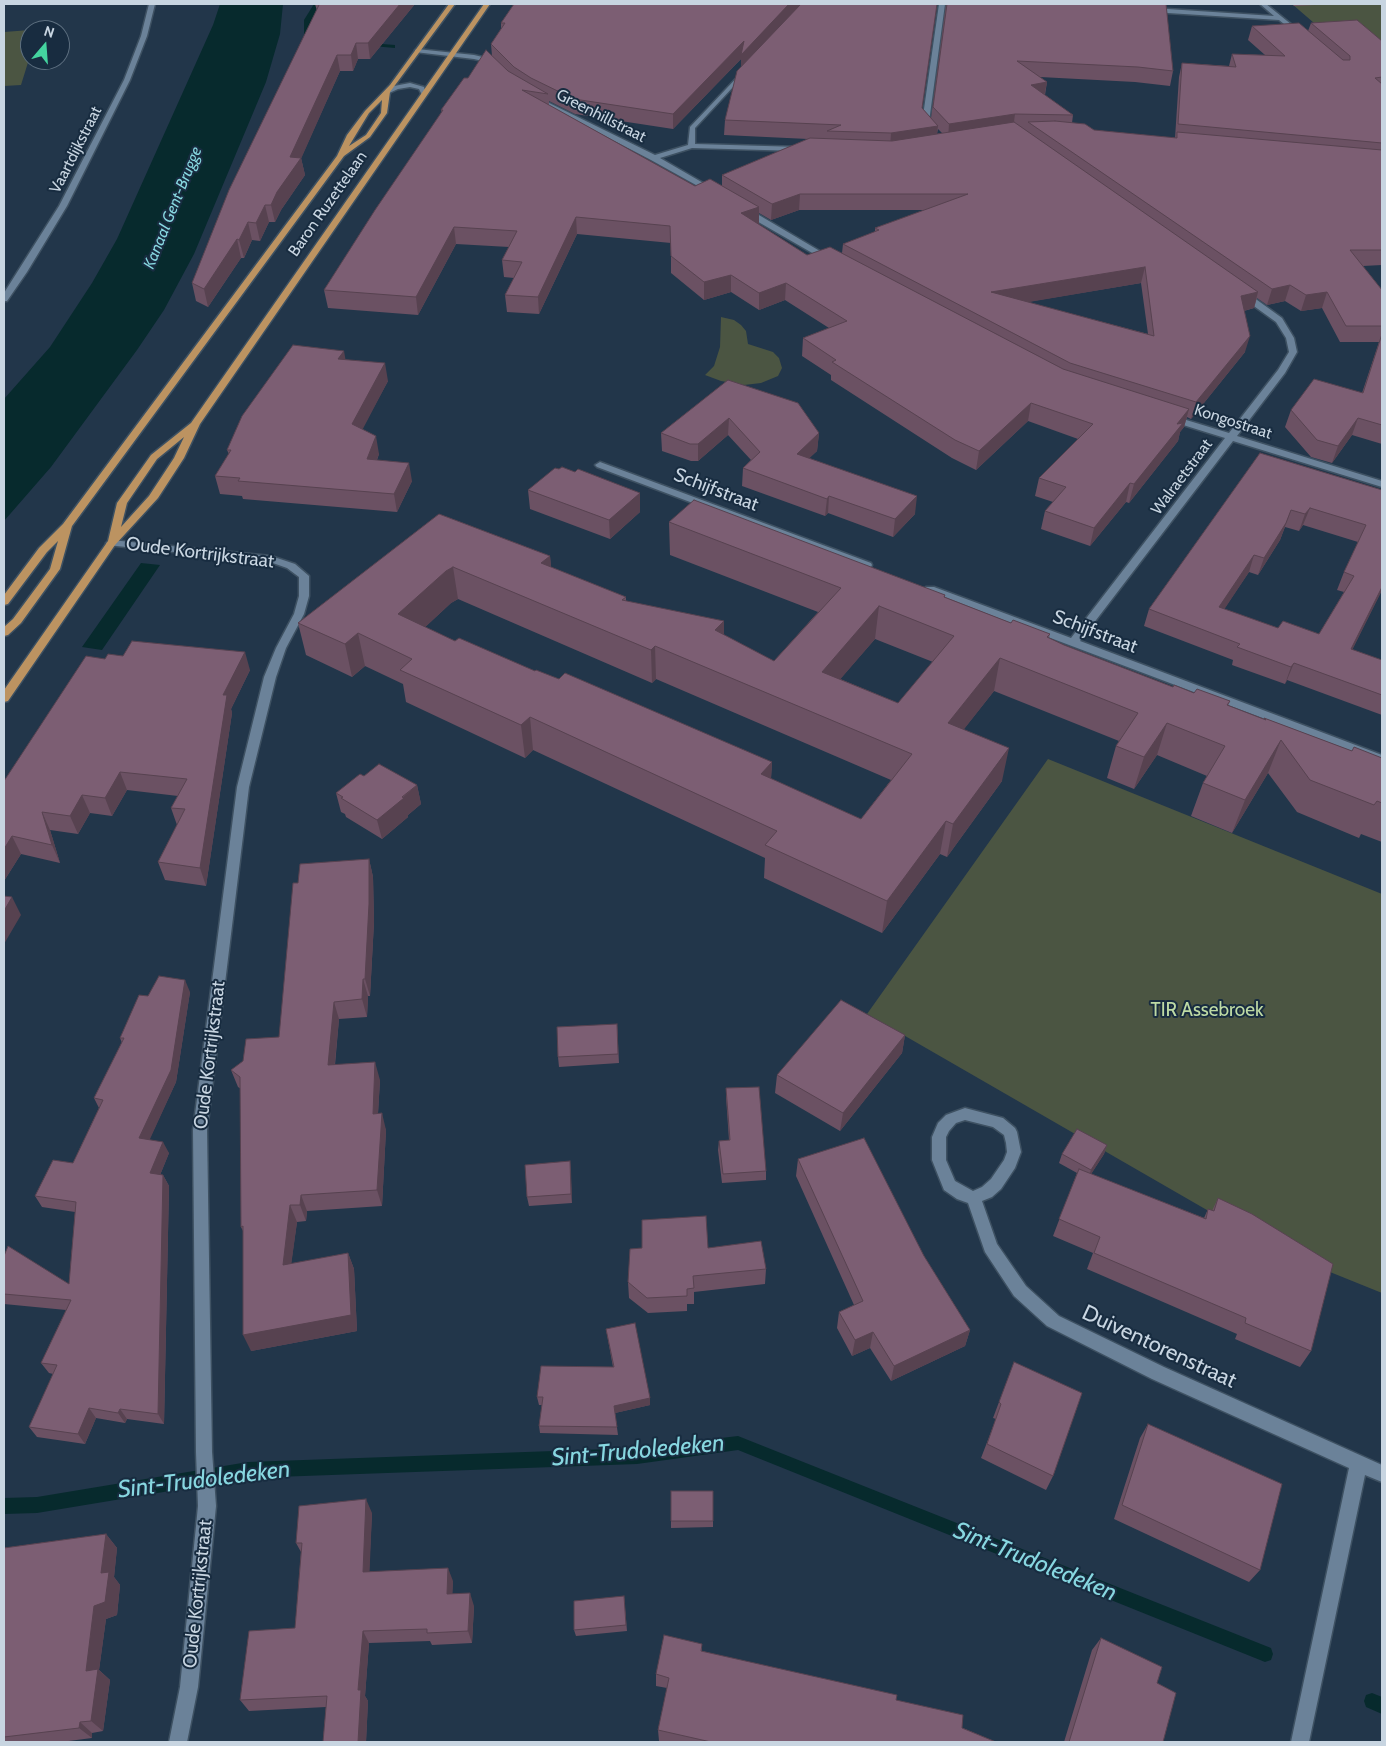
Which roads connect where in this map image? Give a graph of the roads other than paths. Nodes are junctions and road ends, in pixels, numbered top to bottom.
1 (152, 4) edge
2 (452, 4) edge
3 (487, 4) edge
4 (942, 4) edge
5 (1263, 4) edge
6 (1141, 10) edge
7 (1279, 18) junction
8 (1309, 43) edge
9 (417, 51) junction
10 (452, 54) junction
11 (746, 70) edge
12 (502, 73) edge
13 (387, 92) junction
14 (424, 94) junction
15 (529, 95) edge
16 (939, 136) edge
17 (691, 146) junction
18 (805, 150) edge
19 (340, 156) junction
20 (654, 158) junction
21 (723, 198) edge
22 (740, 207) edge
23 (839, 264) edge
24 (1239, 291) edge
25 (4, 299) edge
26 (1165, 416) edge
27 (195, 424) junction
28 (1231, 437) junction
29 (600, 464) dead end
30 (1382, 484) edge
31 (67, 526) junction
32 (111, 543) junction
33 (878, 569) edge
34 (916, 583) edge
35 (4, 602) edge
36 (4, 632) edge
37 (1073, 643) junction
38 (4, 698) edge
39 (1382, 758) edge
40 (974, 1198) junction
41 (1359, 1463) junction
42 (1382, 1474) edge
43 (178, 1742) edge
44 (1300, 1742) edge

1 - 25 street, Vaartdijkstraat
2 - 9 main road, Baron Ruzettelaan
3 - 10 main road, Baron Ruzettelaan
4 - 16 street
5 - 7 street
6 - 7 street
7 - 8 street
9 - 10 street
9 - 13 main road, Baron Ruzettelaan
10 - 12 street
10 - 14 main road, Baron Ruzettelaan
11 - 17 street
13 - 14 street
13 - 19 main road, Baron Ruzettelaan
13 - 19 main road, Baron Ruzettelaan
14 - 27 main road, Baron Ruzettelaan
15 - 20 street, Greenhillstraat
17 - 18 street, Greenhillstraat
17 - 20 street, Greenhillstraat
19 - 31 main road, Baron Ruzettelaan
20 - 21 street
22 - 23 street
24 - 28 street, Walraetstraat
26 - 28 street, Kongostraat
27 - 32 main road, Baron Ruzettelaan
27 - 32 main road, Baron Ruzettelaan
28 - 30 street, Kongostraat
28 - 37 street, Walraetstraat
29 - 33 street, Schijfstraat
31 - 35 main road, Baron Ruzettelaan
31 - 36 main road, Baron Ruzettelaan
32 - 38 main road, Baron Ruzettelaan
32 - 43 street, Oude Kortrijkstraat
34 - 37 street, Schijfstraat
37 - 39 street, Schijfstraat
40 - 40 street
40 - 41 street, Duiventorenstraat
41 - 42 street, Duiventorenstraat
41 - 44 street

